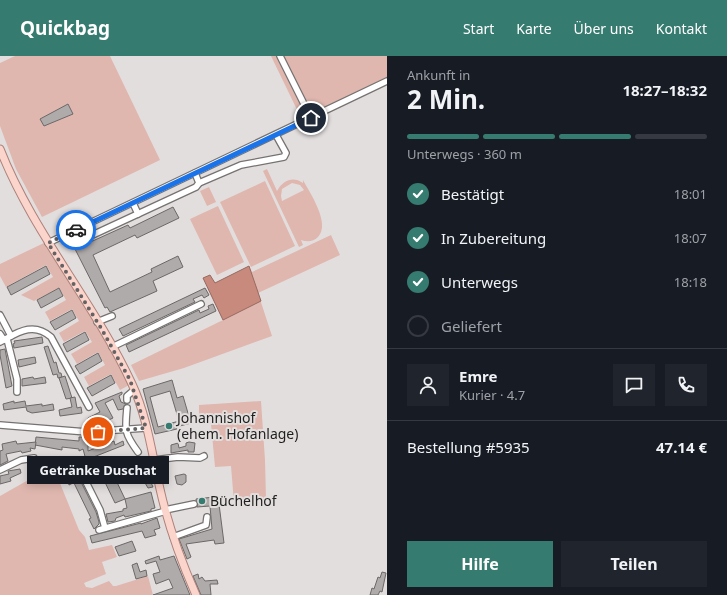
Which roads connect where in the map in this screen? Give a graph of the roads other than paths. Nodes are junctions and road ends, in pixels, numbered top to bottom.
1 (280, 56) edge
2 (387, 81) edge
3 (311, 118) junction
4 (276, 135) junction
5 (0, 149) edge
6 (195, 173) junction
7 (199, 184) junction
8 (133, 203) junction
9 (138, 214) junction
10 (79, 229) junction
11 (48, 243) junction
12 (201, 304) dead end
13 (0, 315) edge
14 (112, 316) dead end
15 (97, 322) junction
16 (0, 334) edge
17 (5, 339) edge
18 (112, 347) junction
19 (134, 390) junction
20 (17, 392) dead end
21 (127, 400) dead end
22 (89, 407) dead end
23 (127, 408) dead end
24 (0, 425) edge
25 (146, 428) junction
26 (125, 430) junction
27 (138, 452) dead end
28 (204, 456) dead end
29 (34, 458) dead end
30 (154, 460) junction
31 (0, 470) edge
32 (83, 476) dead end
33 (194, 504) dead end
34 (165, 511) junction
35 (207, 517) dead end
36 (174, 537) junction
37 (196, 595) edge

1 - 3 street
2 - 3 street
3 - 4 street
4 - 6 street
4 - 7 street
5 - 11 main road
6 - 7 street
6 - 8 street
7 - 9 street
8 - 9 street
8 - 10 street
9 - 10 street
10 - 11 street
11 - 15 main road
12 - 18 street
13 - 17 street
14 - 15 street
15 - 18 main road
16 - 17 street
17 - 20 street
17 - 22 street
18 - 19 main road
19 - 21 street
19 - 25 main road
23 - 26 street
24 - 26 street
25 - 26 street
25 - 30 main road
26 - 27 street
28 - 30 street
29 - 31 street
30 - 34 main road
32 - 34 street
33 - 34 street
34 - 36 main road
35 - 36 street
36 - 37 main road

